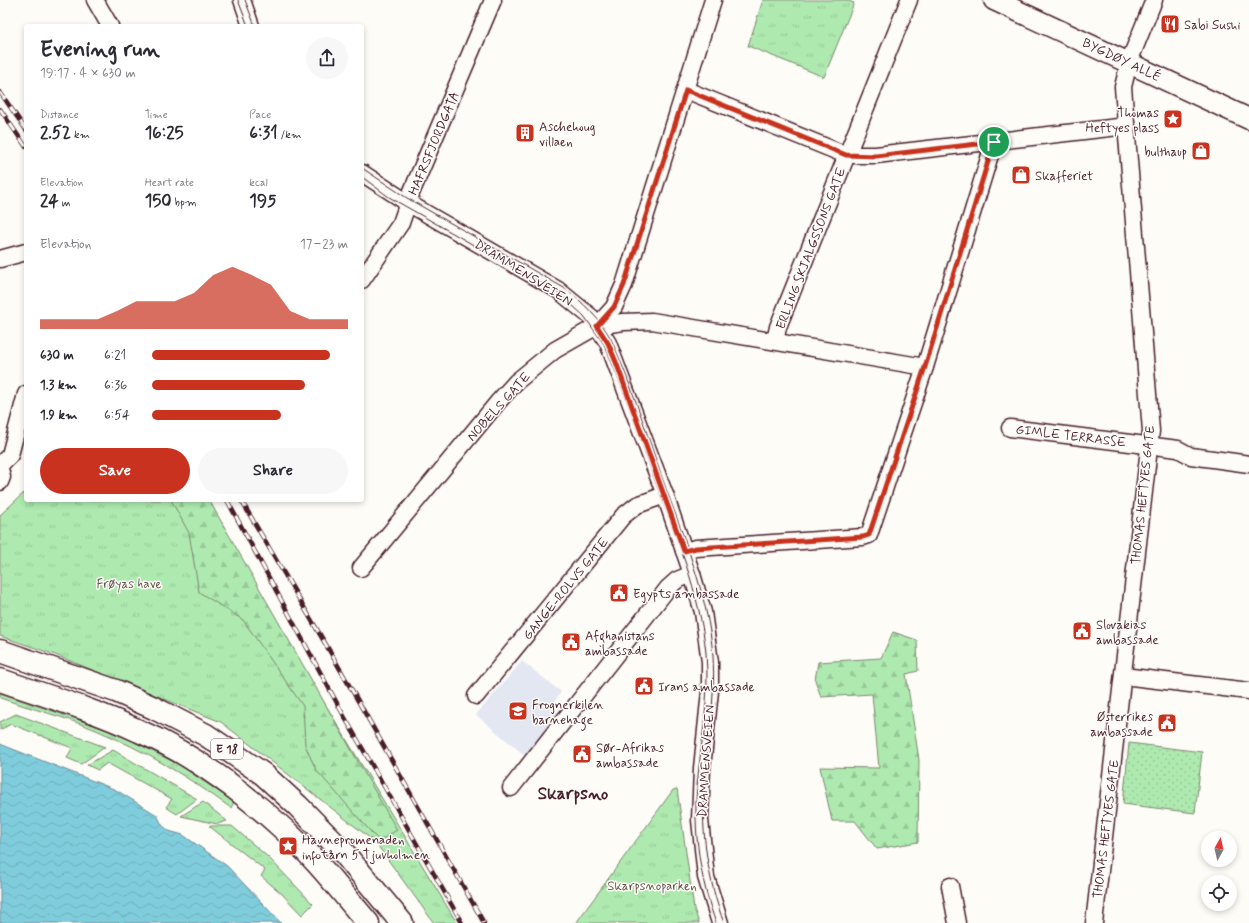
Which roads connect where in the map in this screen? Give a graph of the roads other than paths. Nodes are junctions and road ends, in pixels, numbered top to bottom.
1 (95, 0) edge
2 (242, 0) edge
3 (493, 0) edge
4 (713, 0) edge
5 (909, 0) edge
6 (994, 0) edge
7 (1154, 0) edge
8 (109, 24) edge
9 (250, 24) edge
10 (1129, 62) junction
11 (686, 90) junction
12 (1249, 119) edge
13 (1127, 126) junction
14 (994, 142) junction
15 (846, 155) junction
16 (364, 175) edge
17 (408, 203) junction
18 (24, 253) edge
19 (0, 259) edge
20 (364, 277) edge
21 (597, 326) junction
22 (775, 341) junction
23 (925, 367) junction
24 (24, 402) edge
25 (1010, 428) dead end
26 (1150, 445) junction
27 (1249, 464) edge
28 (0, 465) edge
29 (0, 468) edge
30 (0, 482) edge
31 (665, 495) junction
32 (684, 551) junction
33 (360, 568) dead end
34 (692, 574) junction
35 (0, 651) edge
36 (1123, 676) junction
37 (0, 680) edge
38 (1249, 691) edge
39 (476, 696) dead end
40 (511, 788) dead end
41 (950, 886) dead end
42 (368, 923) edge
43 (402, 923) edge
44 (720, 923) edge
45 (957, 923) edge
46 (1094, 923) edge

1 - 8 street
2 - 9 street
3 - 17 street, HAFRSFJORDGATA
4 - 11 street, NOBELS GATE
5 - 15 street, ERLING SKJALGSSONS GATE
6 - 10 main road, BYGDØY ALLÉ
7 - 10 street, THOMAS HEFTYES GATE
10 - 12 main road, BYGDØY ALLÉ
10 - 13 street, THOMAS HEFTYES GATE
11 - 15 street
11 - 21 street, NOBELS GATE
13 - 14 street
13 - 26 street, THOMAS HEFTYES GATE
14 - 15 street
14 - 23 street
15 - 22 street, ERLING SKJALGSSONS GATE
16 - 17 street, DRAMMENSVEIEN
17 - 20 street, HAFRSFJORDGATA
17 - 21 street, DRAMMENSVEIEN
18 - 19 street
21 - 22 street
21 - 31 street, DRAMMENSVEIEN
21 - 33 street, NOBELS GATE
22 - 23 street
23 - 32 street
24 - 28 street
25 - 26 street, GIMLE TERRASSE
26 - 27 street, GIMLE TERRASSE
26 - 36 street, THOMAS HEFTYES GATE
29 - 30 street
31 - 32 street, DRAMMENSVEIEN
31 - 39 street, GANGE-ROLVS GATE
32 - 34 street, DRAMMENSVEIEN
34 - 40 street
34 - 44 street, DRAMMENSVEIEN
35 - 43 highway, E 18
36 - 38 street
36 - 46 street, THOMAS HEFTYES GATE
37 - 42 highway, E 18
41 - 45 street

